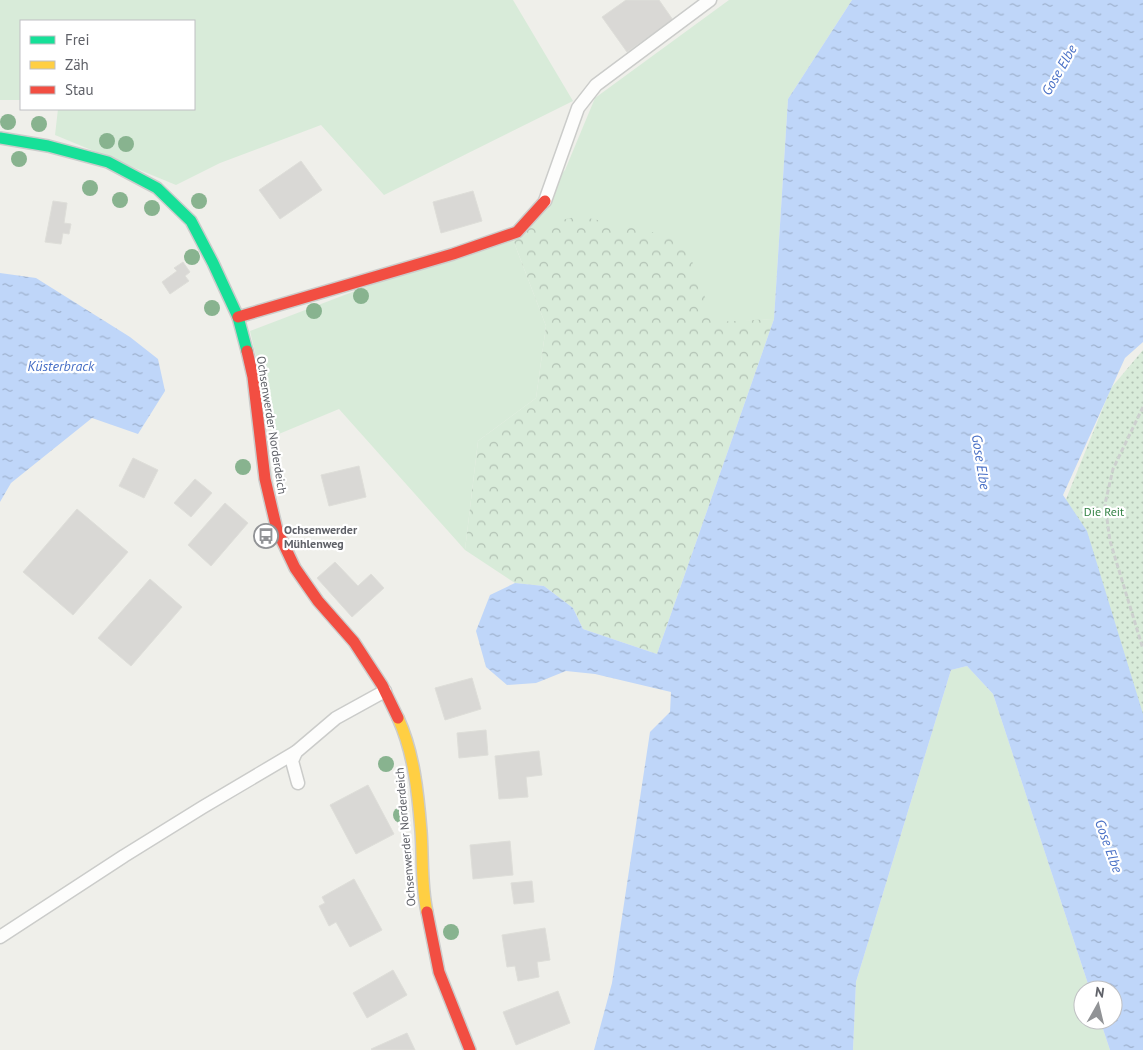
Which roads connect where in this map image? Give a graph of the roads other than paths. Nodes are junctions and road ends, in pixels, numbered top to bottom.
1 (710, 0) edge
2 (0, 138) edge
3 (545, 201) joint
4 (238, 317) junction
5 (385, 691) junction
6 (296, 752) junction
7 (298, 783) dead end
8 (0, 937) edge
9 (470, 1050) edge

1 - 3 lane
2 - 4 street, Ochsenwerder Norderdeich
3 - 4 street
4 - 5 street, Ochsenwerder Norderdeich
5 - 6 lane
5 - 9 street, Ochsenwerder Norderdeich
6 - 7 lane
6 - 8 lane

